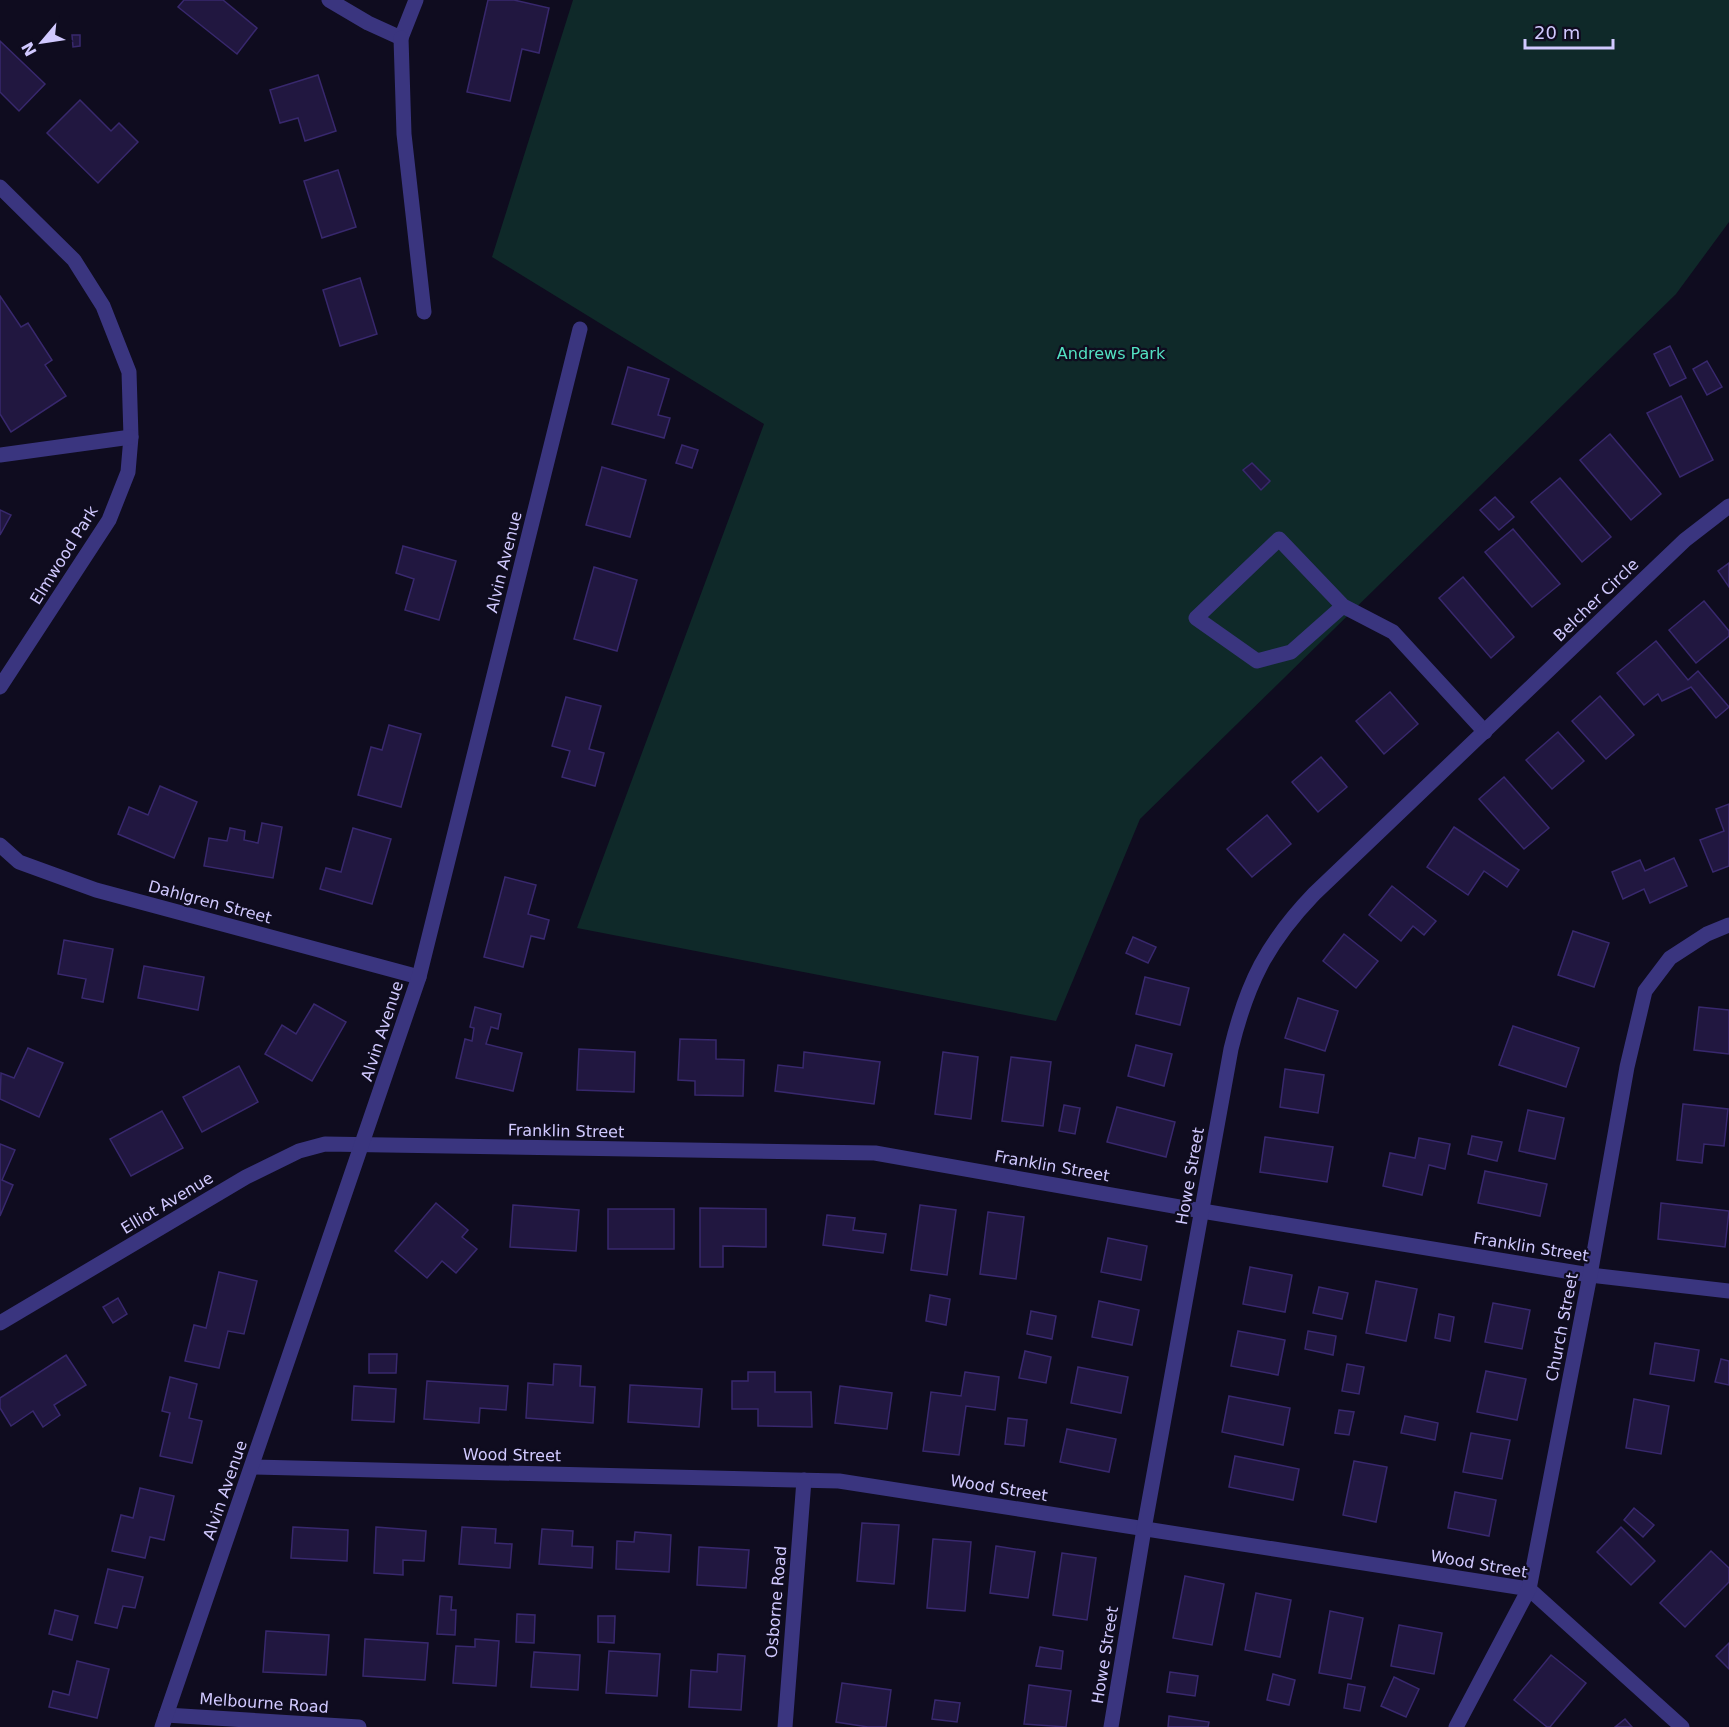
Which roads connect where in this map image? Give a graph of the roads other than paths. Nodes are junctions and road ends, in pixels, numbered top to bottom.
1 (329, 0) edge
2 (416, 0) edge
3 (401, 38) junction
4 (0, 187) edge
5 (424, 312) dead end
6 (580, 329) dead end
7 (131, 437) junction
8 (0, 455) edge
9 (1729, 506) edge
10 (1343, 606) junction
11 (0, 687) edge
12 (1489, 728) junction
13 (0, 844) edge
14 (1729, 925) edge
15 (419, 977) junction
16 (363, 1144) junction
17 (1202, 1211) junction
18 (1590, 1275) junction
19 (1729, 1291) edge
20 (0, 1323) edge
21 (252, 1467) junction
22 (804, 1480) junction
23 (1144, 1529) junction
24 (1529, 1589) junction
25 (164, 1721) edge
26 (359, 1727) edge
27 (785, 1727) edge
28 (1111, 1727) edge
29 (1456, 1727) edge
30 (1682, 1727) edge

1 - 3 street
2 - 3 street
3 - 5 street
4 - 7 street, Elmwood Park
6 - 15 street, Alvin Avenue
7 - 8 street
7 - 11 street, Elmwood Park
9 - 12 street, Belcher Circle
10 - 10 street
10 - 12 street
12 - 17 street, Howe Street
13 - 15 street, Dahlgren Street
14 - 18 street, Church Street
15 - 16 street, Alvin Avenue
16 - 17 street, Franklin Street
16 - 20 street, Elliot Avenue
16 - 21 street, Alvin Avenue
17 - 18 street, Franklin Street
17 - 23 street, Howe Street
18 - 19 street, Franklin Street
18 - 24 street, Church Street
21 - 22 street, Wood Street
21 - 25 street, Alvin Avenue
22 - 23 street, Wood Street
22 - 27 street, Osborne Road
23 - 24 street, Wood Street
23 - 28 street, Howe Street
24 - 29 street, Church Street
24 - 30 street, Wood Street
25 - 26 street, Melbourne Road

